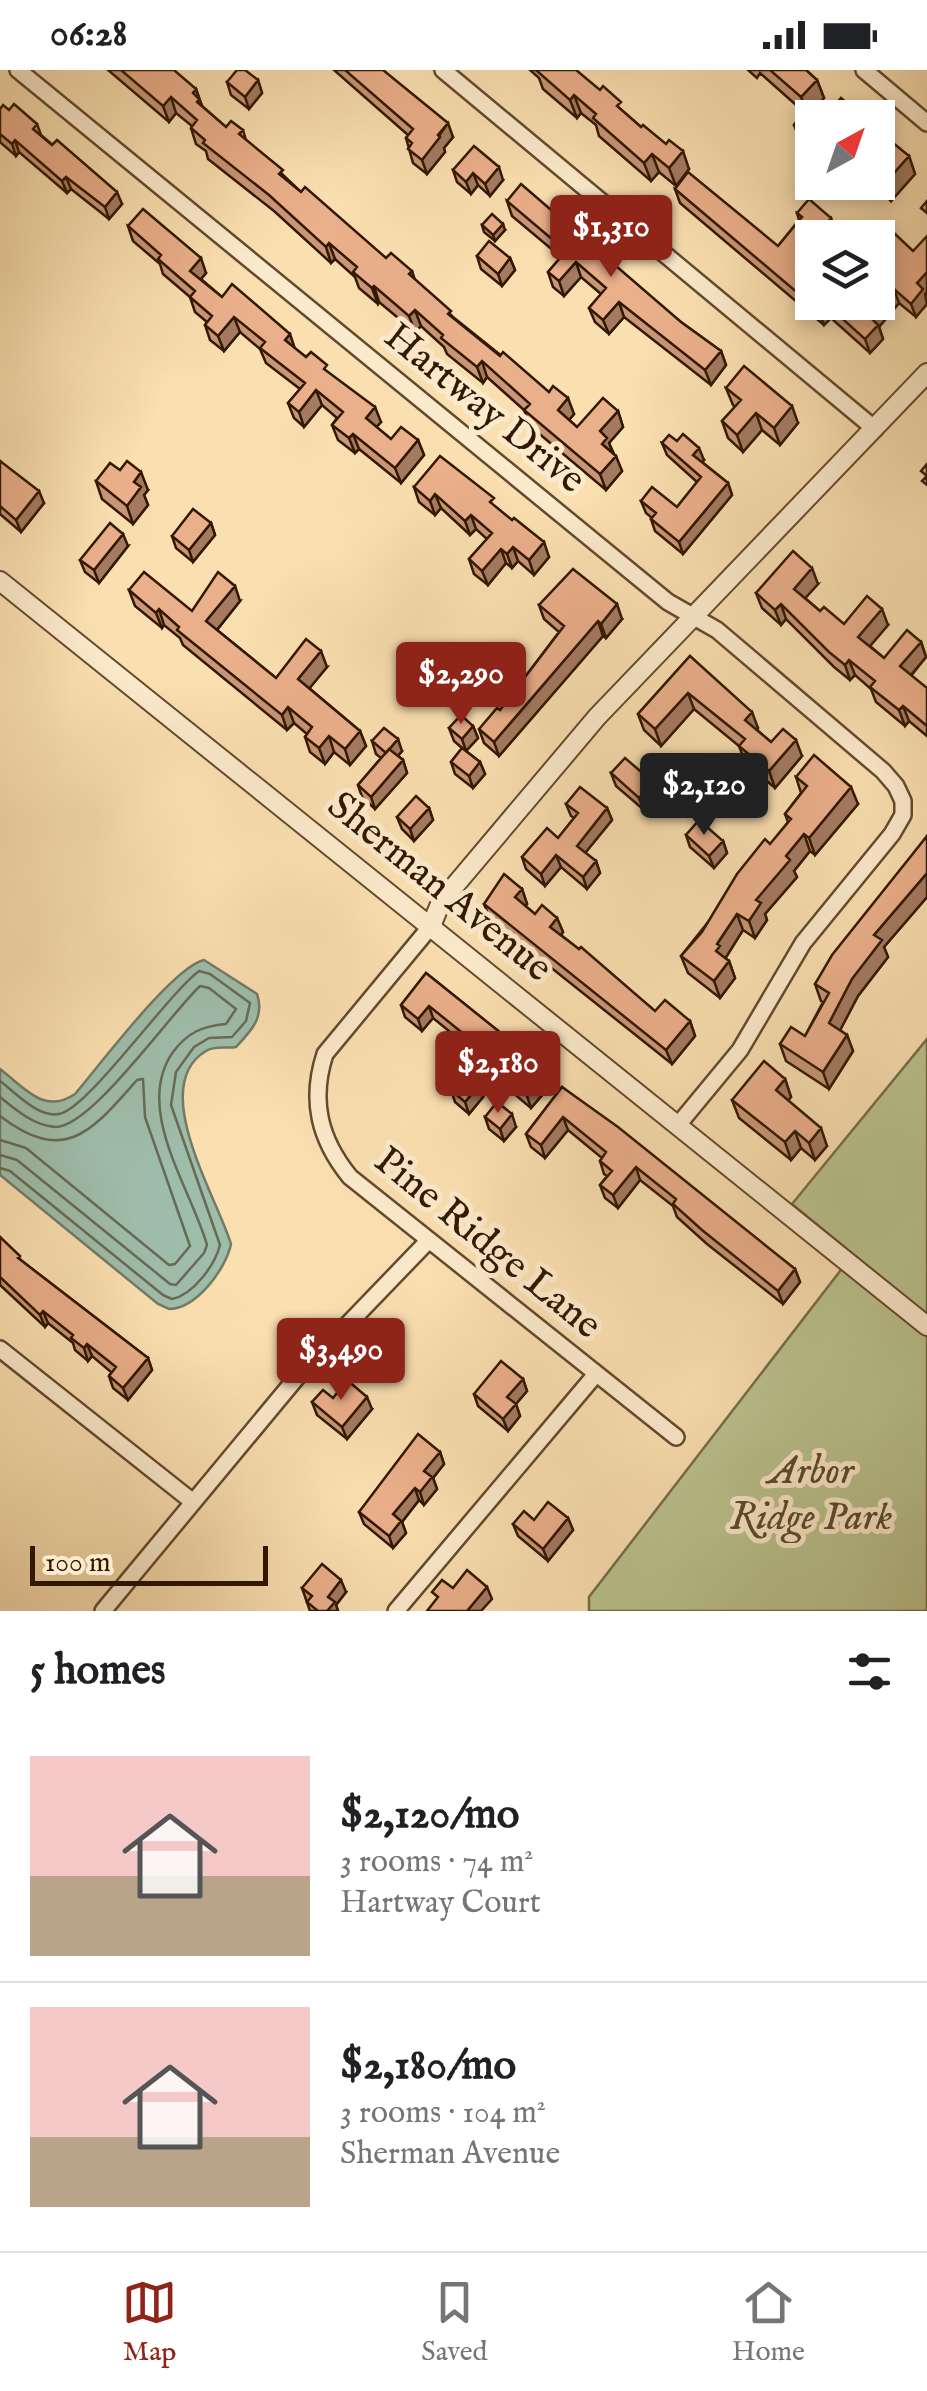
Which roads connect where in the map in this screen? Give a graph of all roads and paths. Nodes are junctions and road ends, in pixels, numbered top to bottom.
1 (18, 70) edge
2 (443, 70) edge
3 (864, 70) edge
4 (927, 123) edge
5 (927, 373) edge
6 (875, 429) junction
7 (0, 582) edge
8 (693, 616) junction
9 (430, 926) junction
10 (678, 1125) junction
11 (429, 1240) junction
12 (927, 1326) edge
13 (0, 1349) edge
14 (596, 1374) junction
15 (676, 1437) dead end
16 (193, 1502) junction
17 (103, 1611) edge
18 (396, 1611) edge

1 - 8 street, Hartway Drive
2 - 6 street
3 - 4 street
5 - 6 street
6 - 8 street
7 - 9 street, Sherman Avenue
8 - 9 street
8 - 10 street, Hartway Drive
9 - 10 street, Sherman Avenue
9 - 11 street, Pine Ridge Lane
10 - 12 street, Sherman Avenue
11 - 14 street, Pine Ridge Lane
11 - 16 street
13 - 16 street
14 - 15 street, Pine Ridge Lane
14 - 18 street
16 - 17 street

